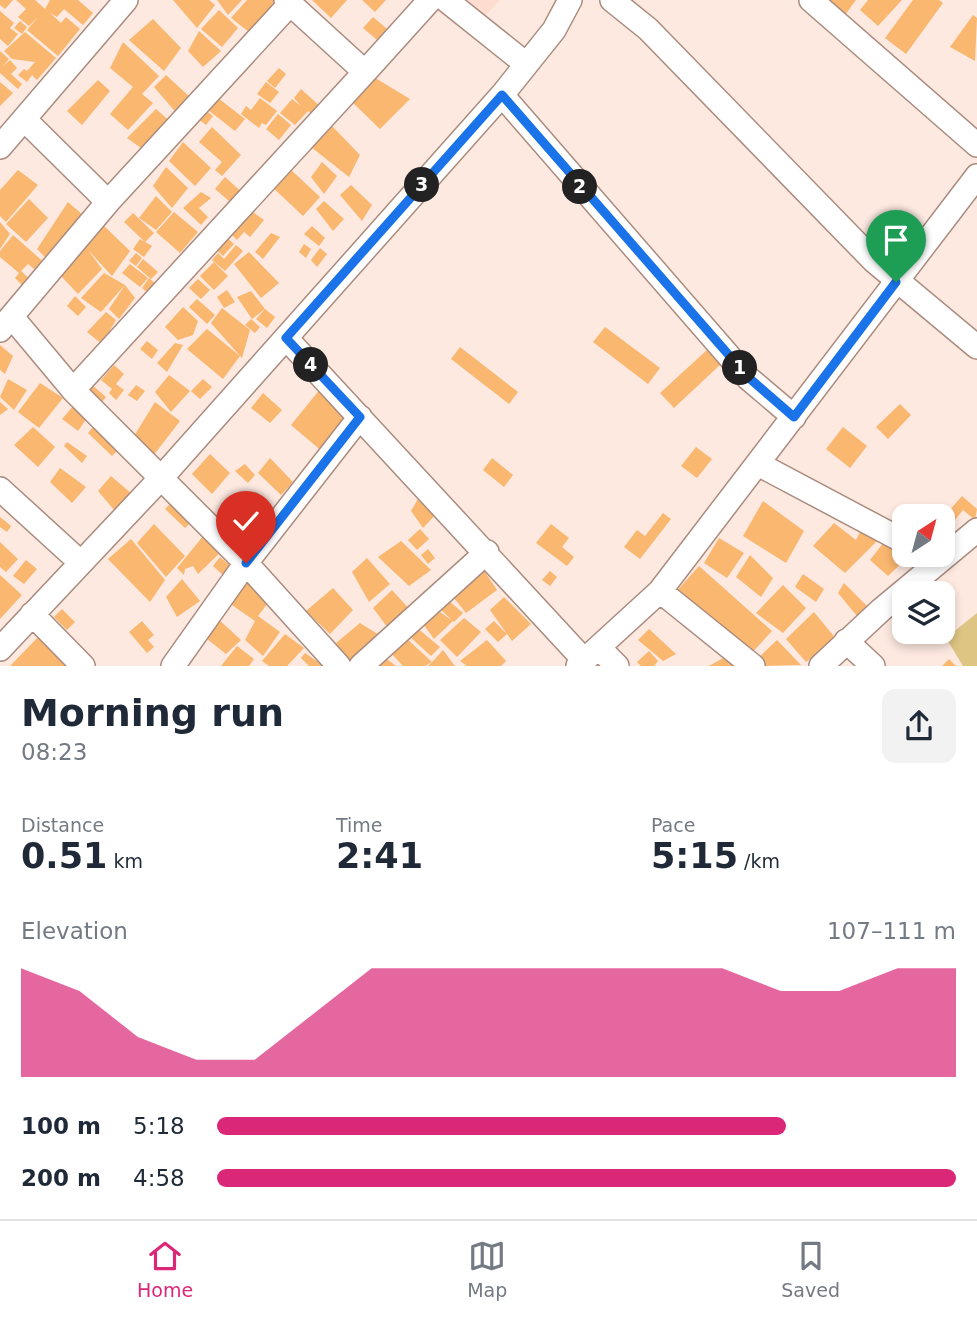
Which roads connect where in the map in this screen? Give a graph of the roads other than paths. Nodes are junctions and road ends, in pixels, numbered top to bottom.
1 (126, 0) edge
2 (430, 0) edge
3 (446, 0) edge
4 (570, 0) edge
5 (612, 0) edge
6 (811, 0) edge
7 (288, 2) edge
8 (526, 64) junction
9 (365, 72) junction
10 (502, 95) junction
11 (24, 119) junction
12 (977, 145) edge
13 (0, 147) edge
14 (977, 176) edge
15 (108, 202) junction
16 (896, 282) junction
17 (6, 324) edge
18 (286, 338) junction
19 (977, 347) edge
20 (73, 390) junction
21 (360, 417) junction
22 (794, 417) junction
23 (758, 464) junction
24 (162, 477) junction
25 (0, 489) edge
26 (977, 530) edge
27 (892, 535) edge
28 (956, 544) edge
29 (487, 552) junction
30 (80, 562) junction
31 (246, 563) junction
32 (924, 567) edge
33 (660, 591) junction
34 (32, 614) junction
35 (846, 641) junction
36 (0, 649) edge
37 (587, 658) edge
38 (83, 666) edge
39 (173, 666) edge
40 (339, 666) edge
41 (361, 666) edge
42 (617, 666) edge
43 (753, 666) edge
44 (821, 666) edge
45 (873, 666) edge

1 - 11 street
2 - 9 street
3 - 8 street
4 - 8 street
5 - 16 street
6 - 12 street
7 - 9 street
7 - 15 street
8 - 10 street
9 - 20 street
10 - 18 street
10 - 22 street
11 - 13 street
11 - 15 street
14 - 16 street
15 - 17 street
16 - 19 street
16 - 22 street
17 - 20 street
18 - 21 street
18 - 24 street
20 - 24 street
21 - 29 street
21 - 31 street
22 - 23 street
23 - 27 street
23 - 33 street
24 - 30 street
24 - 31 street
25 - 30 street
26 - 28 street
29 - 37 street
29 - 41 street
30 - 34 street
31 - 39 street
31 - 40 street
32 - 35 street
33 - 37 street
33 - 43 street
34 - 36 street
34 - 38 street
35 - 44 street
35 - 45 street
37 - 42 street

